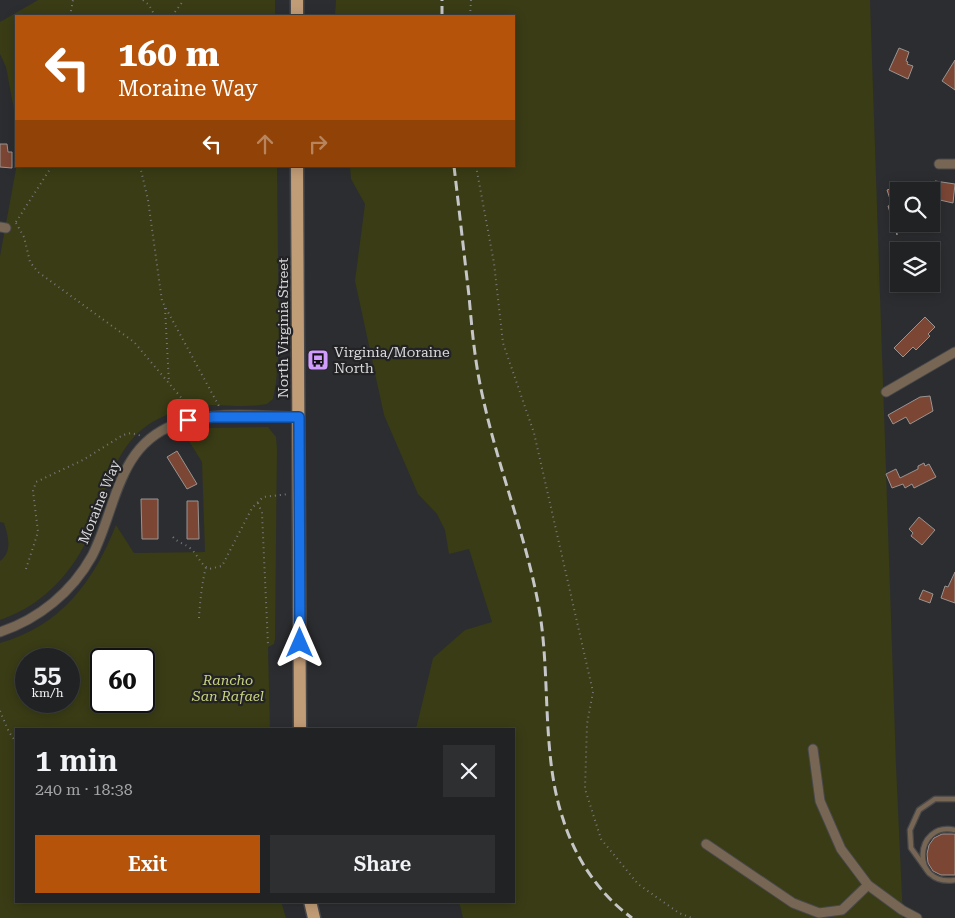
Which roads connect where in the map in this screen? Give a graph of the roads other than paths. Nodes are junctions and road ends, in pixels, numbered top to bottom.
1 (297, 0) edge
2 (297, 15) edge
3 (939, 164) dead end
4 (955, 164) edge
5 (297, 167) edge
6 (955, 352) edge
7 (886, 392) dead end
8 (299, 417) junction
9 (0, 632) edge
10 (300, 728) edge
11 (813, 749) dead end
12 (955, 799) edge
13 (955, 830) edge
14 (706, 844) dead end
15 (929, 872) junction
16 (955, 880) edge
17 (868, 885) junction
18 (310, 903) edge
19 (314, 918) edge
20 (918, 918) edge

1 - 2 main road
3 - 4 street
5 - 8 main road, North Virginia Street
6 - 7 street
8 - 9 street, Moraine Way
8 - 10 main road, North Virginia Street
11 - 17 street
12 - 15 lane
13 - 15 lane
14 - 17 street
15 - 16 lane
17 - 20 street
18 - 19 main road

